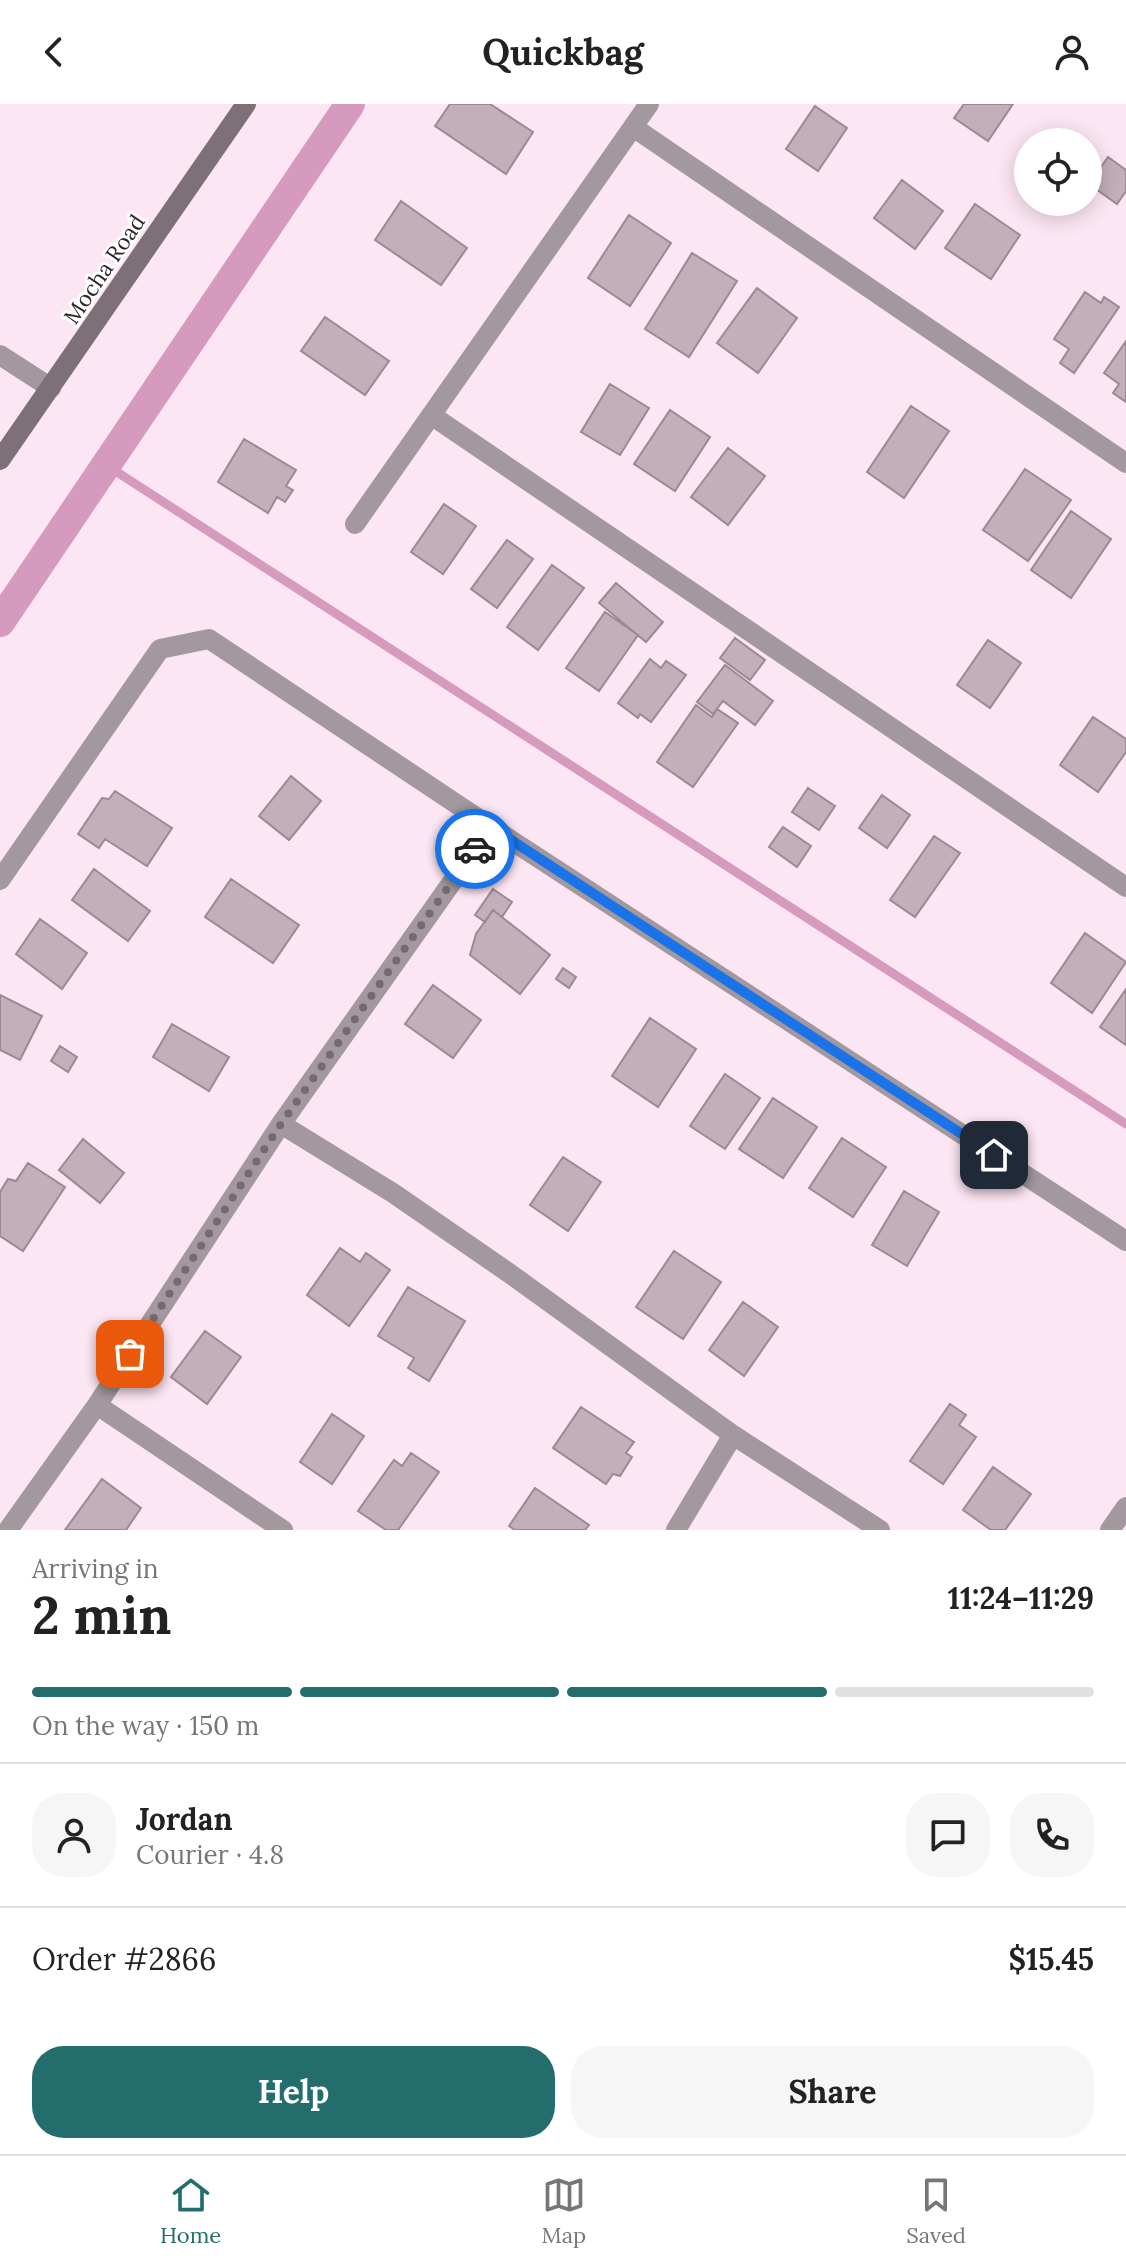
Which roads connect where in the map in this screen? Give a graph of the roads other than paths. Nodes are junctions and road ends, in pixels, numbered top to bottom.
1 (246, 104) edge
2 (649, 104) edge
3 (633, 127) junction
4 (0, 355) edge
5 (51, 388) junction
6 (431, 415) junction
7 (0, 460) edge
8 (1126, 463) edge
9 (355, 524) dead end
10 (491, 827) junction
11 (0, 880) edge
12 (1126, 887) edge
13 (281, 1124) junction
14 (1126, 1241) edge
15 (97, 1405) junction
16 (733, 1435) junction
17 (1126, 1507) edge
18 (8, 1530) edge
19 (283, 1530) edge
20 (676, 1530) edge
21 (880, 1530) edge
22 (1110, 1530) edge

1 - 5 street, Mocha Road
2 - 3 street
3 - 6 street
3 - 8 street
4 - 5 street
5 - 7 street, Mocha Road
6 - 9 street
6 - 12 street
10 - 11 street
10 - 13 street
10 - 14 street
13 - 15 street
13 - 16 street
15 - 18 street
15 - 19 street
16 - 20 street
16 - 21 street
17 - 22 street

